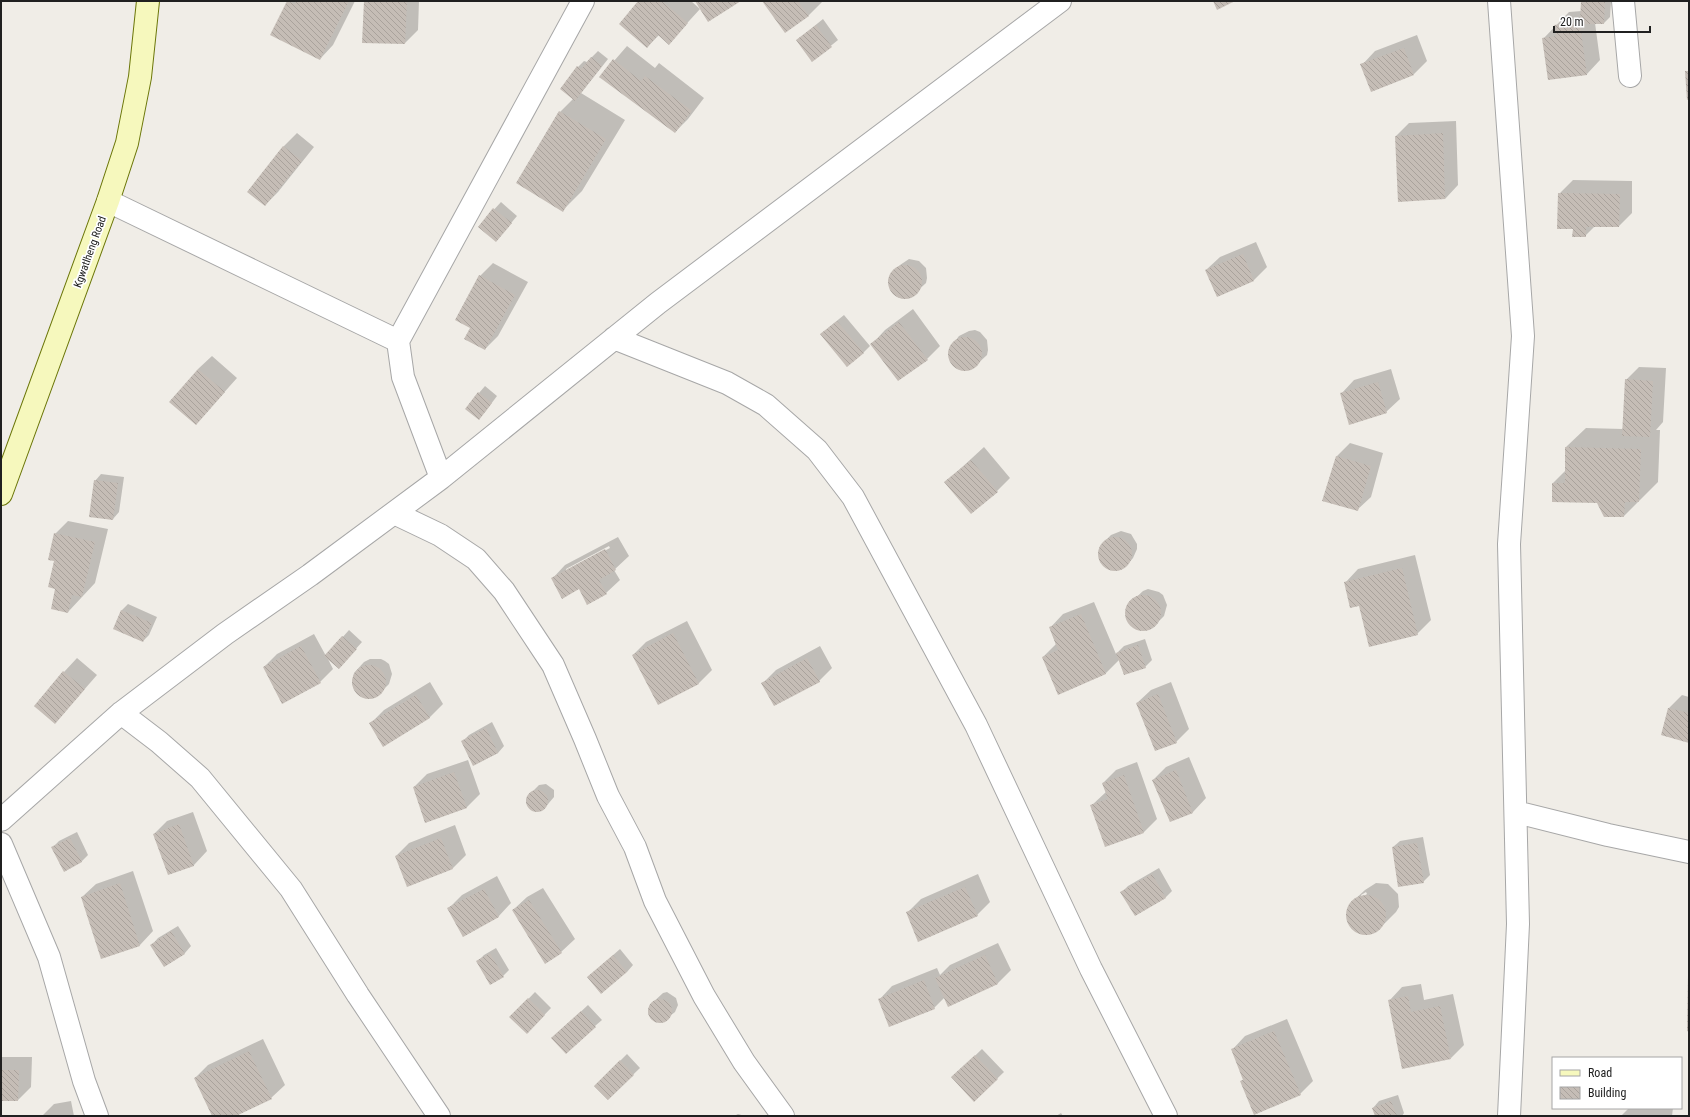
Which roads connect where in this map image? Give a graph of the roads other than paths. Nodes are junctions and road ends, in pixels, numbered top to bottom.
1 (148, 1) edge
2 (583, 1) edge
3 (1060, 1) edge
4 (1499, 1) edge
5 (1623, 1) edge
6 (1630, 76) dead end
7 (108, 201) junction
8 (614, 338) junction
9 (398, 341) junction
10 (441, 478) junction
11 (1, 494) edge
12 (394, 513) junction
13 (121, 713) junction
14 (1516, 812) junction
15 (1, 820) edge
16 (1, 844) edge
17 (1689, 852) edge
18 (97, 1116) edge
19 (439, 1116) edge
20 (783, 1116) edge
21 (1166, 1116) edge
22 (1509, 1116) edge

1 - 7 street, Kgwatlheng Road
2 - 9 street
3 - 8 street
4 - 14 street
5 - 6 street
7 - 9 street
7 - 11 street, Kgwatlheng Road
8 - 10 street
8 - 21 street
9 - 10 street
10 - 12 street
12 - 13 street
12 - 20 street
13 - 15 street
13 - 19 street
14 - 17 street
14 - 22 street
16 - 18 street

